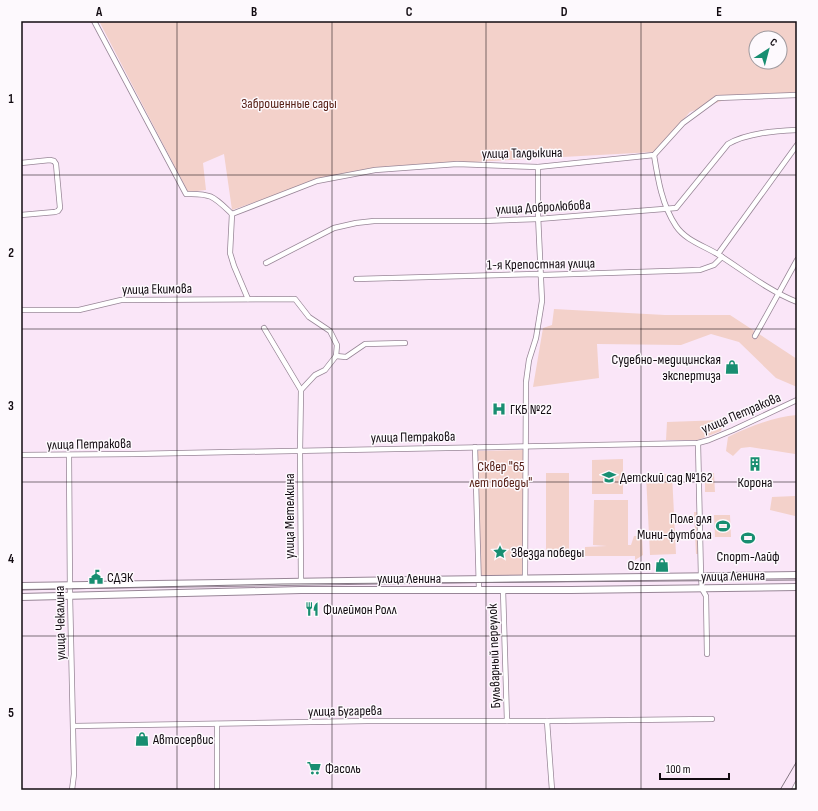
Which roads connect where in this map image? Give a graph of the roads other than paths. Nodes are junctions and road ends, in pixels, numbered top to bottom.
1 (94, 21) edge
2 (797, 95) edge
3 (797, 130) edge
4 (797, 145) edge
5 (654, 154) junction
6 (21, 163) edge
7 (538, 167) junction
8 (666, 209) junction
9 (232, 214) junction
10 (21, 215) edge
11 (538, 219) junction
12 (720, 256) junction
13 (797, 260) edge
14 (266, 263) dead end
15 (542, 275) junction
16 (356, 279) dead end
17 (778, 293) junction
18 (248, 299) junction
19 (797, 302) edge
20 (21, 310) edge
21 (264, 328) dead end
22 (755, 336) dead end
23 (405, 343) dead end
24 (336, 356) junction
25 (301, 390) junction
26 (797, 400) edge
27 (698, 442) junction
28 (525, 446) junction
29 (475, 447) junction
30 (300, 451) junction
31 (69, 455) junction
32 (21, 456) edge
33 (797, 575) edge
34 (701, 577) junction
35 (479, 579) junction
36 (525, 579) junction
37 (301, 582) junction
38 (70, 585) junction
39 (21, 586) edge
40 (797, 587) edge
41 (702, 589) junction
42 (479, 590) junction
43 (503, 590) junction
44 (21, 596) edge
45 (70, 596) junction
46 (707, 654) dead end
47 (712, 718) dead end
48 (507, 721) junction
49 (547, 721) junction
50 (217, 724) junction
51 (74, 726) junction
52 (797, 784) edge
53 (72, 790) edge
54 (217, 790) edge
55 (552, 790) edge
56 (794, 790) edge

1 - 9 street
2 - 5 street
3 - 8 street, улица Добролюбова
4 - 12 street
5 - 7 street, улица Талдыкина
5 - 8 street
6 - 10 street
7 - 9 street, улица Талдыкина
7 - 11 street
8 - 11 street, улица Добролюбова
8 - 12 street
9 - 18 street
11 - 14 street, улица Добролюбова
11 - 15 street
12 - 15 street, 1-я Крепостная улица
12 - 17 street
13 - 17 street
15 - 16 street, 1-я Крепостная улица
15 - 28 street
17 - 19 street
17 - 22 street
18 - 20 street, улица Екимова
18 - 24 street, улица Екимова
21 - 25 street
23 - 24 street
24 - 25 street
25 - 30 street, улица Метелкина
26 - 27 street, улица Петракова
27 - 28 street, улица Петракова
27 - 34 street
28 - 29 street, улица Петракова
28 - 36 street
29 - 30 street, улица Петракова
29 - 35 street
30 - 31 street, улица Петракова
30 - 37 street, улица Метелкина
31 - 32 street, улица Петракова
31 - 38 street, улица Чекалина
33 - 34 main road, улица Ленина
34 - 36 main road, улица Ленина
34 - 41 street
35 - 36 main road, улица Ленина
35 - 37 main road, улица Ленина
35 - 42 street
37 - 38 main road, улица Ленина
38 - 39 main road, улица Ленина
38 - 45 street, улица Чекалина
40 - 41 main road, улица Ленина
41 - 43 main road, улица Ленина
41 - 46 street
42 - 43 main road, улица Ленина
42 - 45 main road, улица Ленина
43 - 48 street, Бульварный переулок
44 - 45 main road, улица Ленина
45 - 51 street, улица Чекалина
47 - 49 street, улица Бугарева
48 - 49 street, улица Бугарева
48 - 50 street, улица Бугарева
49 - 55 street
50 - 51 street, улица Бугарева
50 - 54 street
51 - 53 street, улица Чекалина
52 - 56 street

